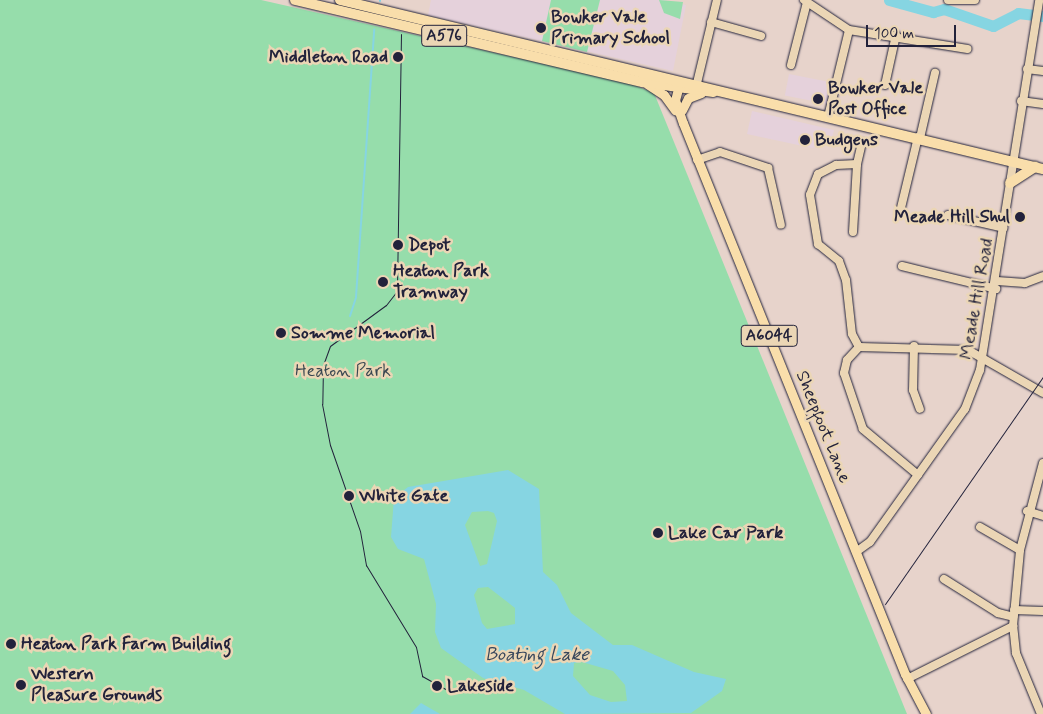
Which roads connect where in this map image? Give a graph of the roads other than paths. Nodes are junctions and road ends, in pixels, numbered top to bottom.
1 (299, 0) edge
2 (340, 0) edge
3 (716, 0) edge
4 (948, 0) edge
5 (975, 0) edge
6 (805, 1) edge
7 (1037, 3) edge
8 (711, 22) junction
9 (849, 30) junction
10 (896, 35) junction
11 (761, 36) dead end
12 (967, 49) dead end
13 (587, 59) junction
14 (791, 65) dead end
15 (1027, 69) junction
16 (594, 70) junction
17 (1043, 71) edge
18 (935, 73) dead end
19 (652, 75) junction
20 (643, 82) junction
21 (885, 85) dead end
22 (696, 86) junction
23 (678, 89) junction
24 (1021, 101) junction
25 (1043, 104) edge
26 (682, 110) junction
27 (828, 117) junction
28 (683, 123) junction
29 (919, 138) junction
30 (862, 143) dead end
31 (697, 160) junction
32 (1012, 160) junction
33 (858, 164) junction
34 (1040, 168) edge
35 (1010, 182) junction
36 (900, 212) dead end
37 (948, 215) dead end
38 (781, 225) dead end
39 (1004, 228) junction
40 (853, 232) dead end
41 (902, 266) dead end
42 (1043, 276) edge
43 (996, 285) junction
44 (914, 346) junction
45 (859, 347) junction
46 (984, 358) junction
47 (1043, 393) edge
48 (920, 409) dead end
49 (1043, 462) edge
50 (918, 474) junction
51 (1027, 511) junction
52 (1043, 516) edge
53 (980, 527) dead end
54 (1020, 550) junction
55 (856, 552) junction
56 (944, 578) dead end
57 (1043, 611) edge
58 (1014, 614) junction
59 (1013, 626) junction
60 (907, 679) junction
61 (926, 714) edge
62 (1041, 714) edge

1 - 16 highway, A576
2 - 13 highway, A576
3 - 8 street
4 - 5 street
6 - 9 street
6 - 14 street
7 - 15 street, Meade Hill Road
8 - 11 street
8 - 22 street
9 - 10 street
9 - 27 street
10 - 12 street
10 - 21 street
13 - 16 highway
13 - 19 highway, A576
15 - 17 street
15 - 24 street, Meade Hill Road
16 - 20 highway, A576
18 - 29 street
19 - 22 highway, A576
19 - 23 highway, A576
20 - 23 highway, A576
20 - 28 main road, Sheepfoot Lane / A6044
22 - 23 highway
22 - 23 highway, A576
22 - 26 main road
22 - 27 highway, A576
23 - 26 main road, Sheepfoot Lane / A6044
23 - 28 main road, Sheepfoot Lane / A6044
24 - 25 street
24 - 32 street, Meade Hill Road
26 - 28 main road, Sheepfoot Lane / A6044
27 - 29 highway, A576
28 - 31 main road, Sheepfoot Lane / A6044
29 - 32 highway, A576
29 - 36 street
30 - 33 street
31 - 38 street
31 - 55 main road, Sheepfoot Lane / A6044
32 - 34 highway, A576
32 - 35 street, Meade Hill Road
33 - 40 street
33 - 45 street
34 - 35 highway
35 - 39 street, Meade Hill Road
37 - 39 street
39 - 43 street, Meade Hill Road
41 - 43 street
42 - 43 street
43 - 46 street, Meade Hill Road
44 - 45 street
44 - 46 street
44 - 48 street
45 - 50 street
46 - 47 street
46 - 50 street, Meade Hill Road
49 - 51 street
50 - 55 street, Meade Hill Road
51 - 52 street
51 - 54 street
53 - 54 street
54 - 58 street
55 - 60 main road, Sheepfoot Lane / A6044
56 - 58 street
57 - 58 street
58 - 59 street
59 - 60 street
59 - 62 street
60 - 61 main road, Sheepfoot Lane / A6044

